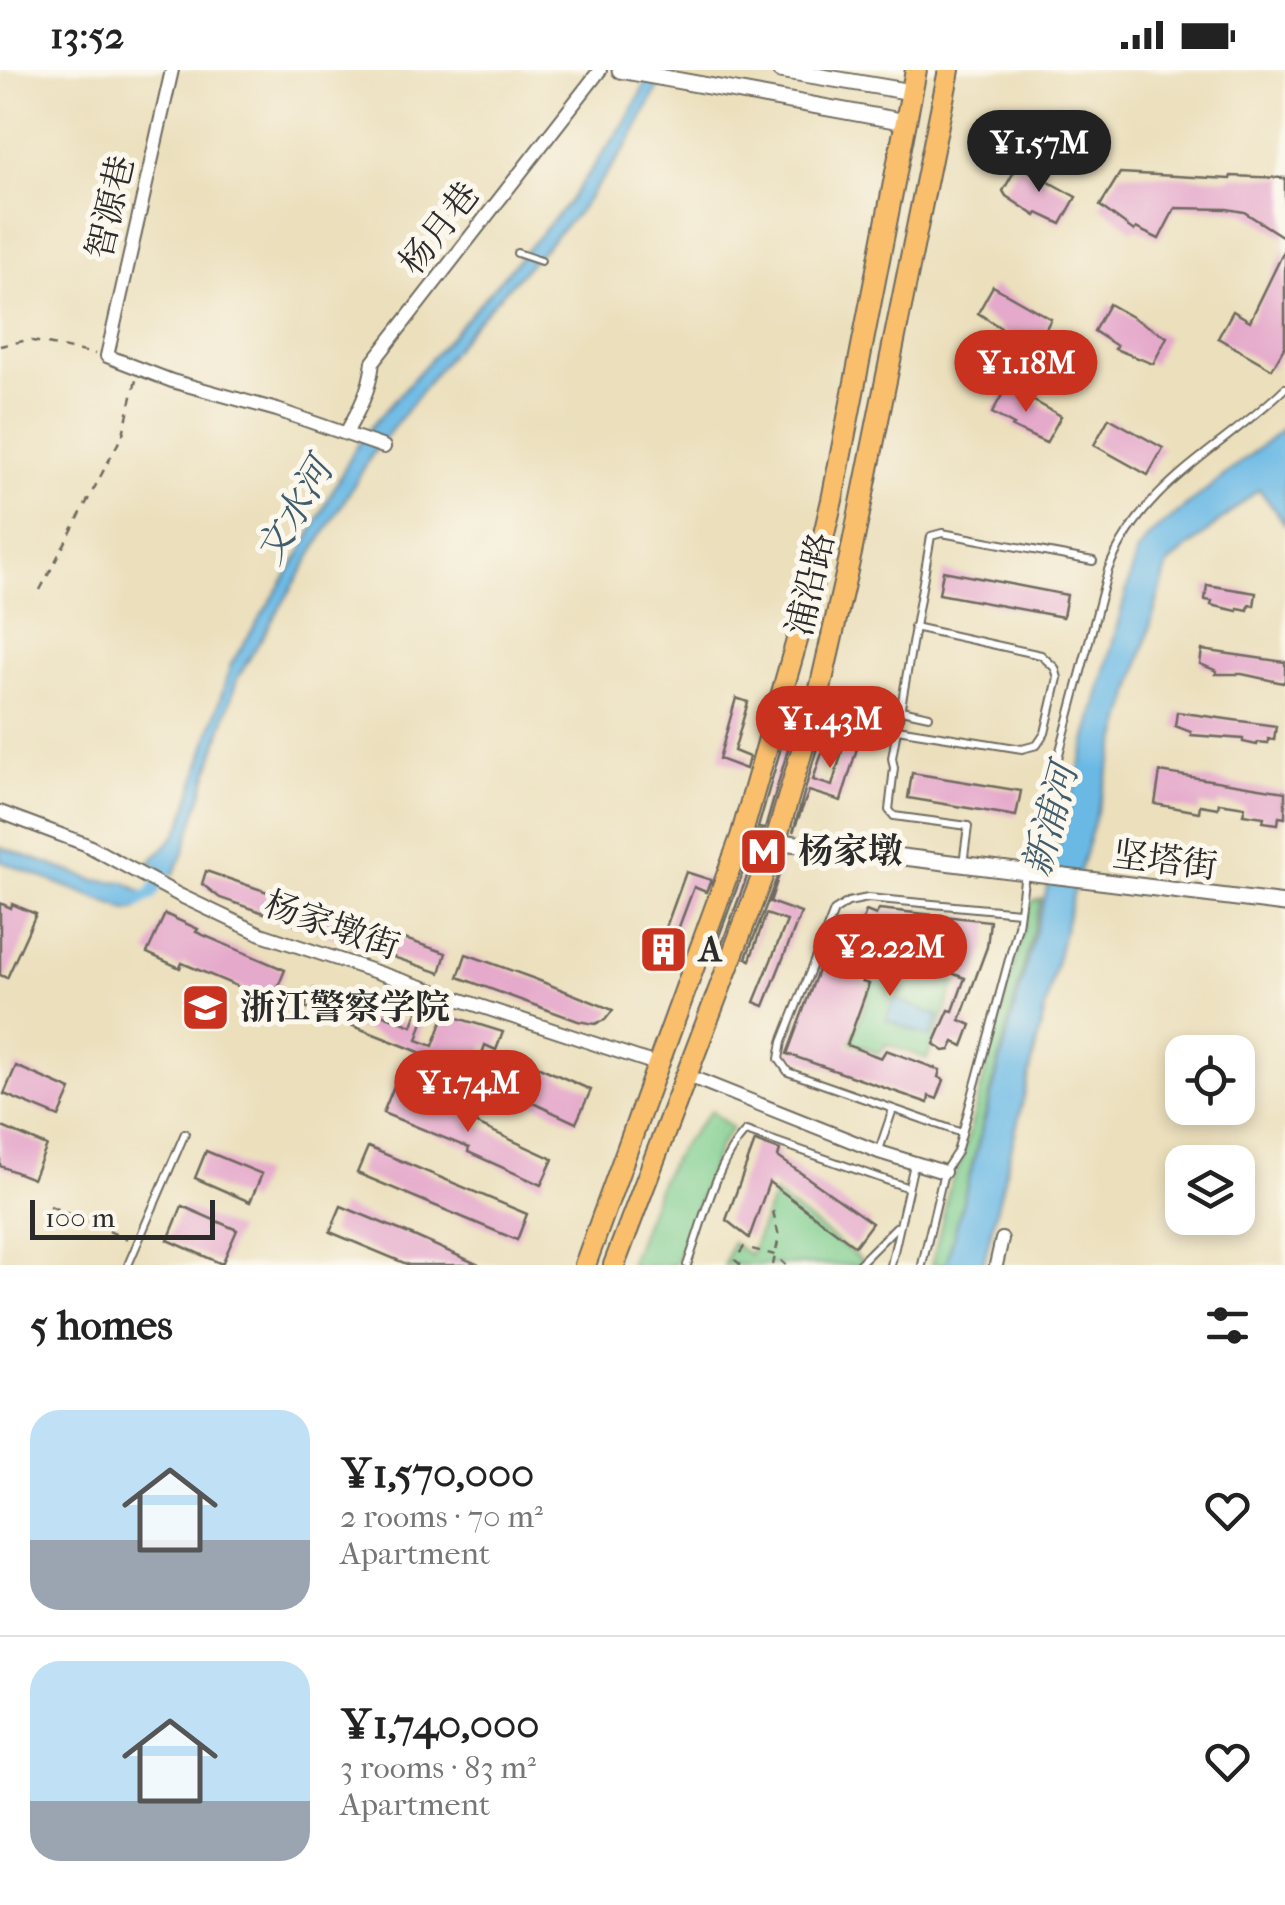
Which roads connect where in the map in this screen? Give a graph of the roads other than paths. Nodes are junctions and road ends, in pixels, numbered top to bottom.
1 (172, 70) edge
2 (600, 70) edge
3 (780, 70) edge
4 (916, 70) edge
5 (949, 70) edge
6 (625, 71) edge
7 (912, 92) junction
8 (906, 122) junction
9 (517, 253) dead end
10 (541, 261) dead end
11 (1285, 388) edge
12 (352, 435) junction
13 (384, 447) dead end
14 (1094, 561) dead end
15 (914, 627) junction
16 (900, 710) junction
17 (929, 716) dead end
18 (897, 729) junction
19 (0, 812) edge
20 (742, 837) junction
21 (774, 843) junction
22 (962, 865) junction
23 (1032, 874) junction
24 (1285, 904) edge
25 (1020, 912) junction
26 (819, 948) junction
27 (849, 960) dead end
28 (656, 1064) junction
29 (686, 1075) junction
30 (893, 1108) junction
31 (185, 1133) dead end
32 (962, 1133) junction
33 (878, 1152) junction
34 (914, 1164) junction
35 (944, 1172) junction
36 (906, 1187) junction
37 (899, 1224) junction
38 (1002, 1239) dead end
39 (128, 1265) edge
40 (585, 1265) edge
41 (614, 1265) edge
42 (687, 1265) edge
43 (858, 1265) edge
44 (891, 1265) edge
45 (922, 1265) edge
46 (996, 1265) edge

1 - 12 street, 智源巷
2 - 12 street, 杨月巷
3 - 7 street
4 - 7 main road, 浦沿路
5 - 21 main road, 浦沿路
6 - 8 street
7 - 8 main road, 浦沿路
8 - 20 main road, 浦沿路
9 - 10 lane
11 - 23 lane
12 - 13 street
14 - 15 lane
15 - 16 lane
15 - 18 lane
16 - 17 lane
16 - 18 lane
18 - 22 lane
19 - 28 street, 杨家墩街
20 - 21 street, 坚塔街
20 - 28 main road, 浦沿路
21 - 22 street, 坚塔街
21 - 29 main road, 浦沿路
22 - 23 street, 坚塔街
23 - 24 street, 坚塔街
23 - 25 lane
25 - 26 lane
25 - 32 lane
26 - 27 lane
26 - 30 lane
28 - 40 main road, 浦沿路
29 - 33 street
29 - 41 main road, 浦沿路
30 - 32 lane
30 - 33 lane
31 - 39 lane
32 - 35 lane
33 - 34 street
34 - 35 street
34 - 36 lane
35 - 45 lane
36 - 37 lane
36 - 42 lane
37 - 43 lane
37 - 44 lane
38 - 46 street

